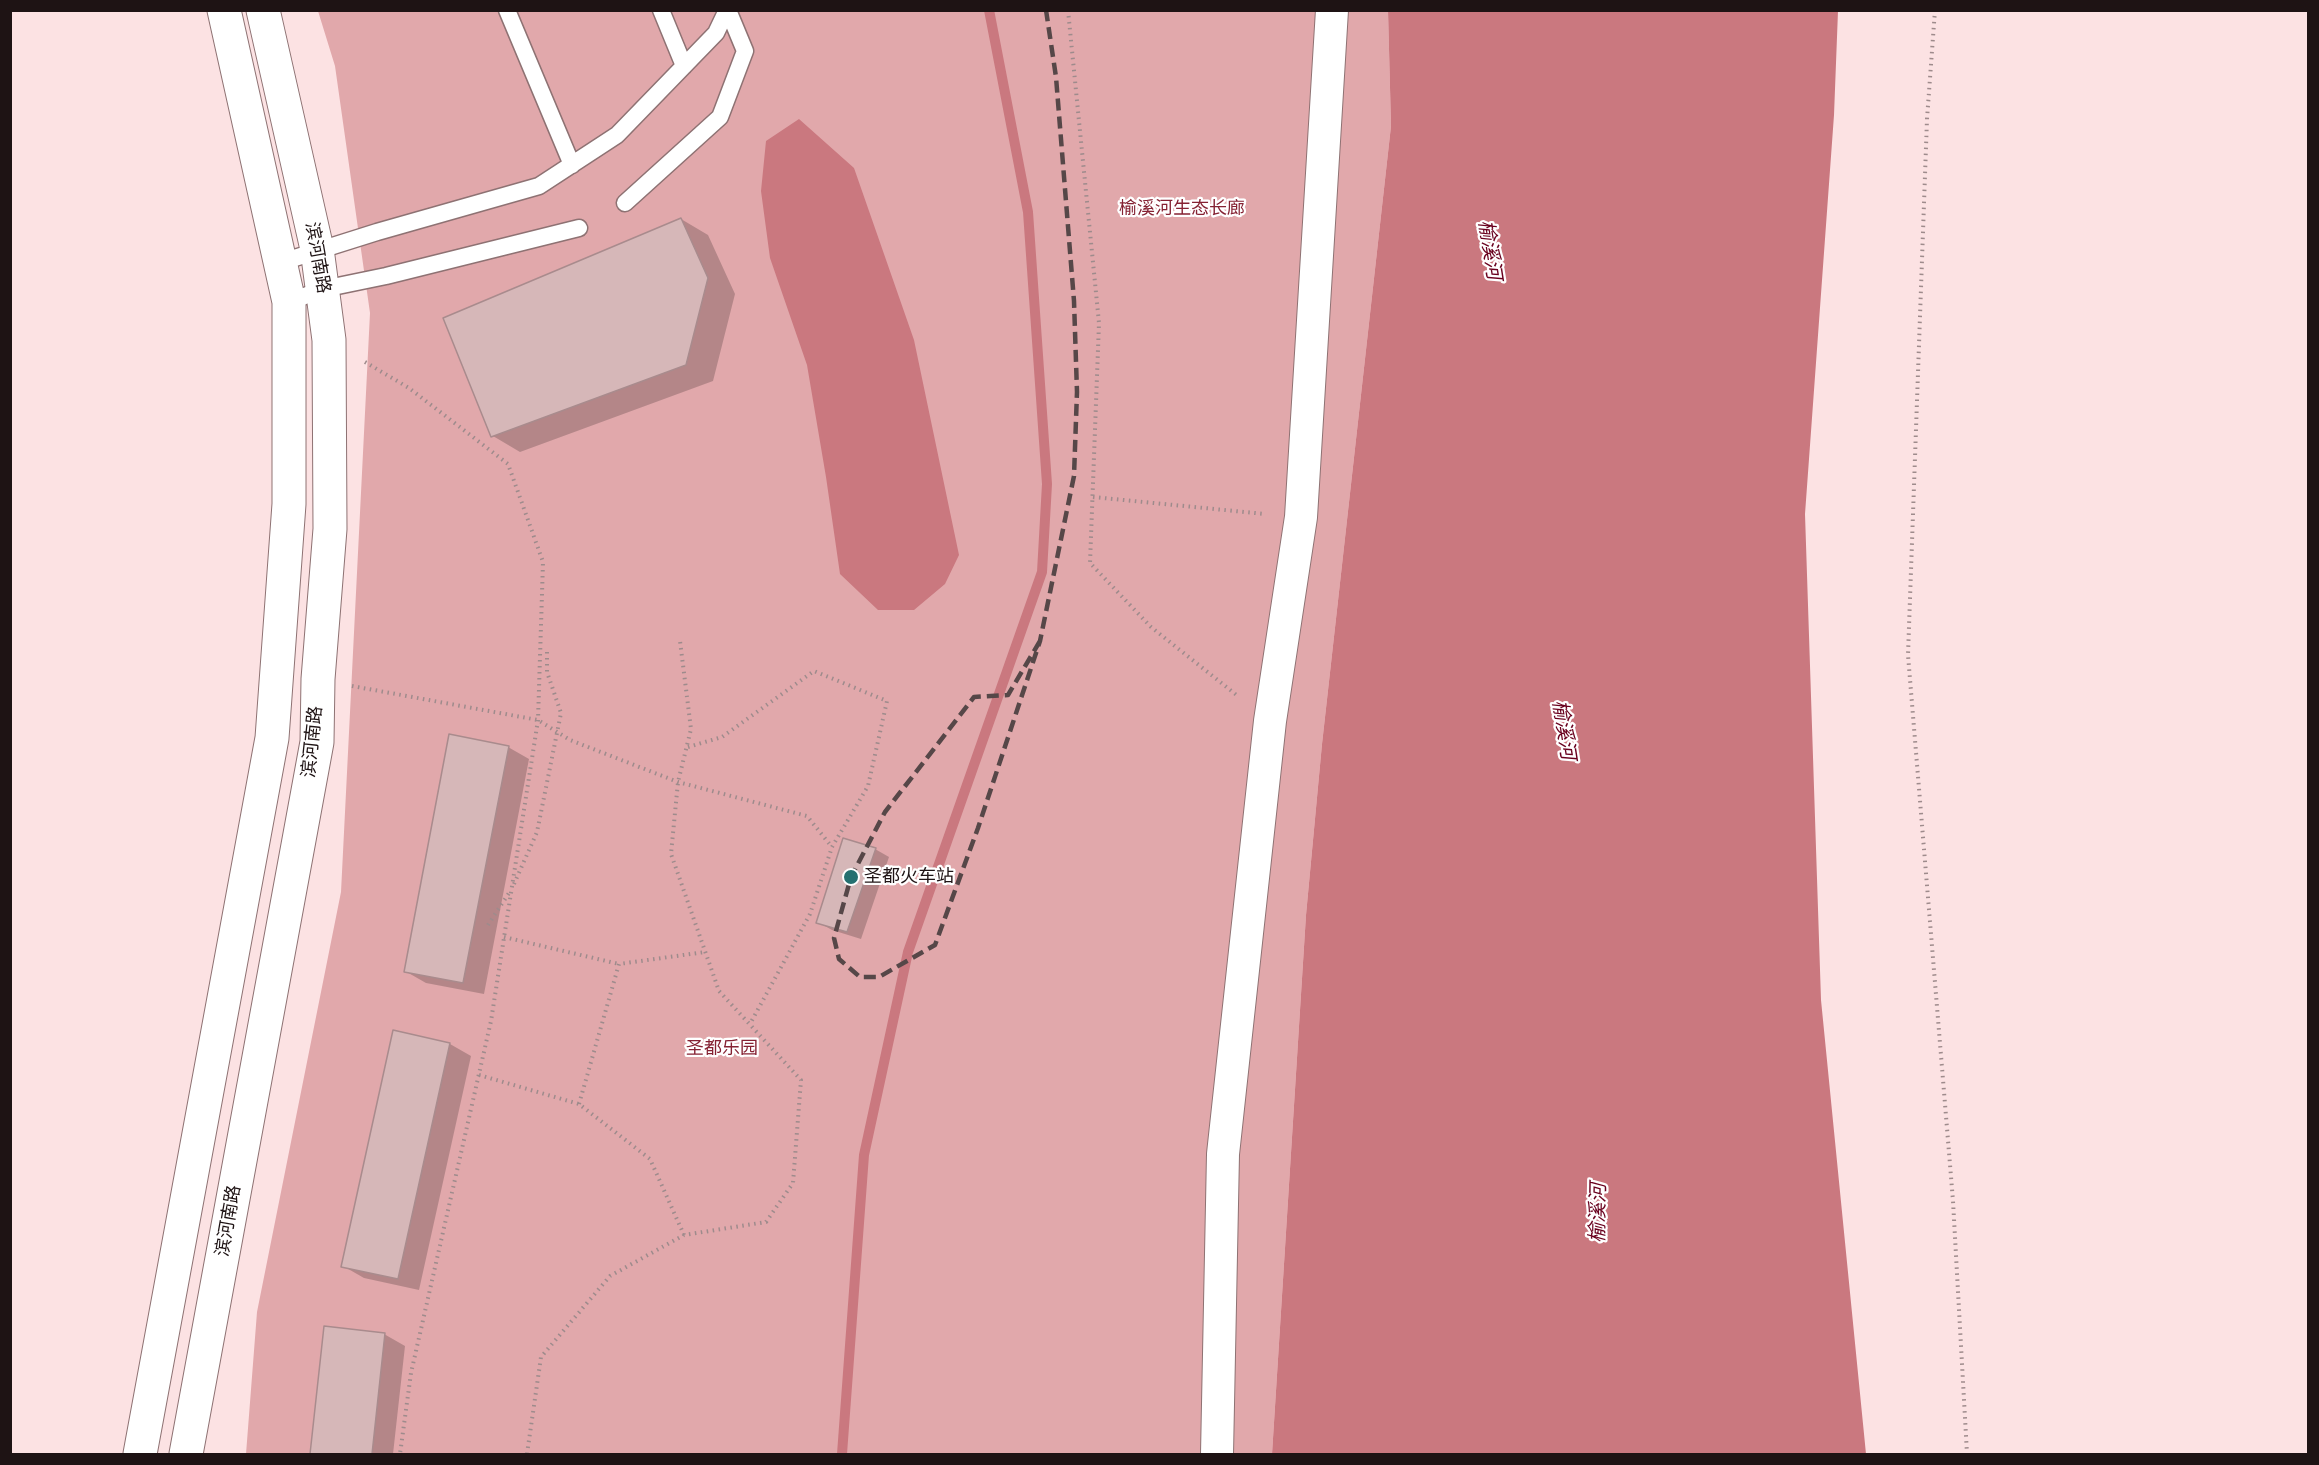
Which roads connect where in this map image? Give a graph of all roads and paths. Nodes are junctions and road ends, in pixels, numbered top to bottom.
1 (225, 10) edge
2 (507, 10) edge
3 (661, 10) edge
4 (728, 10) edge
5 (1068, 10) edge
6 (1332, 10) edge
7 (1935, 10) edge
8 (265, 18) edge
9 (684, 66) junction
10 (572, 165) junction
11 (625, 203) dead end
12 (579, 228) dead end
13 (317, 249) junction
14 (282, 262) junction
15 (323, 289) junction
16 (289, 302) junction
17 (329, 340) junction
18 (1093, 497) junction
19 (1301, 517) junction
20 (680, 641) dead end
21 (547, 652) dead end
22 (318, 680) junction
23 (538, 720) junction
24 (1270, 721) junction
25 (688, 747) junction
26 (678, 782) junction
27 (832, 847) junction
28 (488, 925) dead end
29 (504, 937) junction
30 (705, 952) junction
31 (619, 963) junction
32 (750, 1024) junction
33 (479, 1075) junction
34 (579, 1104) junction
35 (684, 1234) junction
36 (140, 1455) edge
37 (186, 1455) edge
38 (400, 1455) edge
39 (527, 1455) edge
40 (1218, 1455) edge
41 (1968, 1455) edge

1 - 14 main road, 滨河南路
2 - 10 lane
3 - 9 lane
4 - 9 lane
4 - 11 lane
5 - 18 path
6 - 19 street
7 - 41 path
8 - 13 main road, 滨河南路
9 - 10 lane
10 - 13 lane
12 - 15 lane
13 - 14 lane
13 - 15 main road, 滨河南路
14 - 16 main road, 滨河南路
15 - 16 lane
15 - 17 main road, 滨河南路
16 - 36 main road, 滨河南路
17 - 22 main road, 滨河南路
17 - 23 path
18 - 19 path
18 - 24 path
19 - 24 street
20 - 25 path
21 - 28 path
22 - 23 path
22 - 37 main road, 滨河南路
23 - 26 path
23 - 29 path
24 - 40 street
25 - 26 path
25 - 27 path
26 - 27 path
26 - 30 path
27 - 32 path
29 - 31 path
29 - 33 path
30 - 31 path
30 - 32 path
31 - 34 path
32 - 35 path
33 - 34 path
33 - 38 path
34 - 35 path
35 - 39 path

